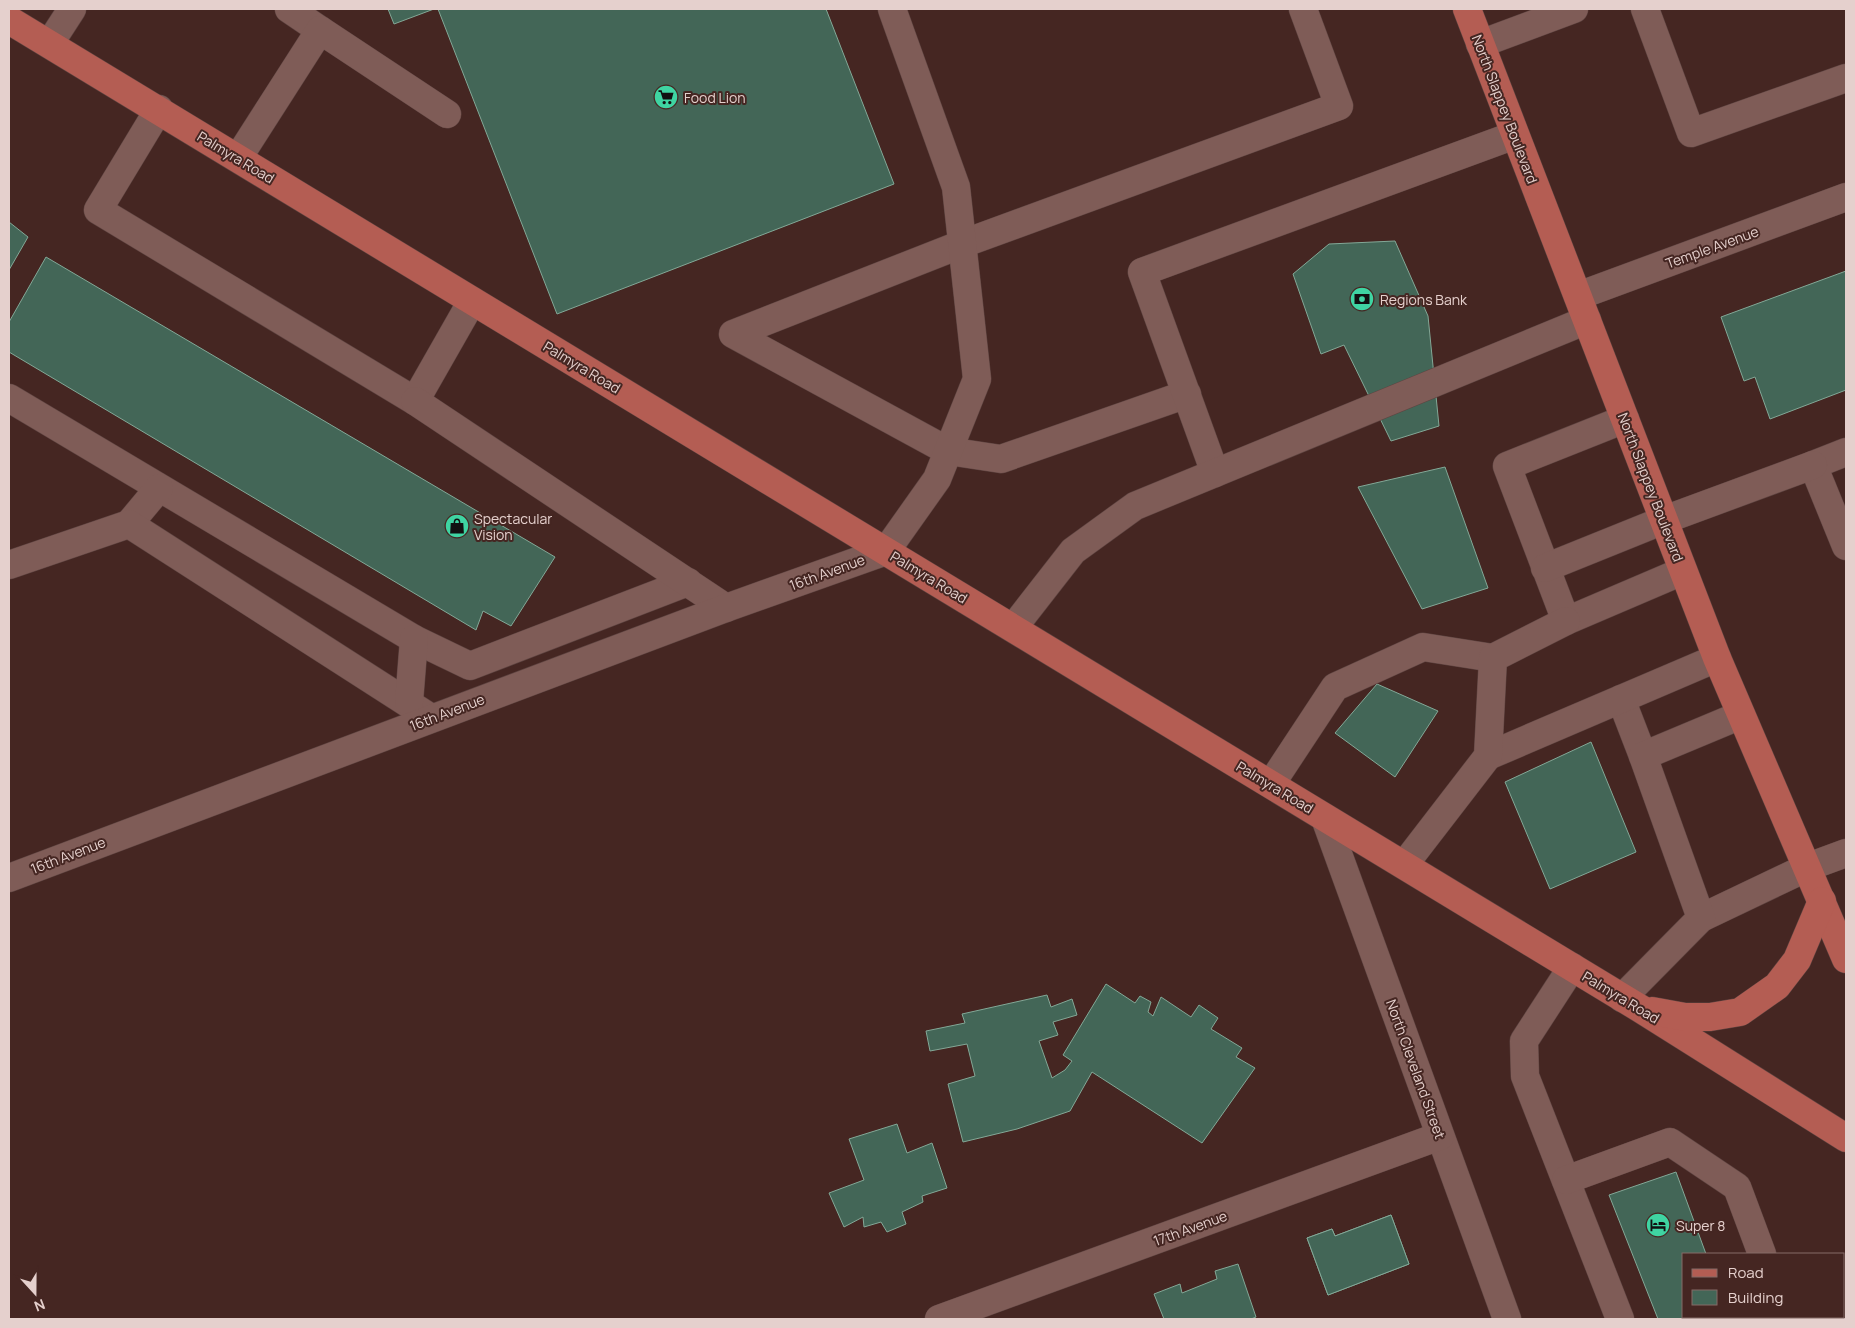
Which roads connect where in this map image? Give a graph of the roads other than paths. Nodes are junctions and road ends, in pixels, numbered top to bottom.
1 (72, 9) edge
2 (289, 9) edge
3 (892, 9) edge
4 (1304, 9) edge
5 (1467, 9) edge
6 (1574, 9) edge
7 (1645, 9) edge
8 (9, 20) edge
9 (320, 30) junction
10 (50, 43) junction
11 (1480, 44) junction
12 (1846, 78) edge
13 (159, 110) junction
14 (447, 114) dead end
15 (1515, 135) junction
16 (238, 158) junction
17 (1846, 197) edge
18 (962, 244) junction
19 (472, 301) junction
20 (1582, 308) junction
21 (1187, 394) junction
22 (9, 398) edge
23 (415, 401) junction
24 (1625, 419) junction
25 (948, 451) junction
26 (1846, 452) edge
27 (1813, 465) junction
28 (1215, 473) junction
29 (159, 488) junction
30 (1664, 520) junction
31 (129, 524) junction
32 (1846, 546) edge
33 (886, 550) junction
34 (9, 565) edge
35 (1546, 568) junction
36 (1683, 571) junction
37 (688, 582) junction
38 (726, 608) junction
39 (1566, 621) junction
40 (1014, 628) junction
41 (414, 639) junction
42 (1493, 658) junction
43 (1717, 658) junction
44 (1621, 699) junction
45 (409, 702) junction
46 (1741, 716) junction
47 (432, 718) junction
48 (1488, 756) junction
49 (1643, 756) junction
50 (1271, 784) junction
51 (1325, 818) junction
52 (1846, 853) edge
53 (1404, 865) junction
54 (1808, 867) junction
55 (9, 878) edge
56 (1822, 901) junction
57 (1700, 918) junction
58 (1846, 960) edge
59 (1572, 967) junction
60 (1632, 1003) junction
61 (1440, 1136) junction
62 (1846, 1138) edge
63 (1566, 1180) junction
64 (1762, 1253) edge
65 (939, 1319) edge
66 (1507, 1319) edge
67 (1620, 1319) edge

1 - 10 street
2 - 9 street
3 - 18 street
4 - 18 street
5 - 11 main road, North Slappey Boulevard
6 - 11 street
7 - 12 street
8 - 10 main road, Palmyra Road
9 - 14 street
9 - 16 street
10 - 13 main road, Palmyra Road
11 - 15 main road, North Slappey Boulevard
13 - 16 main road, Palmyra Road
13 - 23 street
15 - 20 main road, North Slappey Boulevard
15 - 21 street
16 - 19 main road, Palmyra Road
17 - 20 street, Temple Avenue
18 - 25 street
18 - 25 street
19 - 23 street
19 - 33 main road, Palmyra Road
20 - 24 main road, North Slappey Boulevard
20 - 28 street, Temple Avenue
21 - 25 street
21 - 28 street
22 - 29 street
23 - 37 street
24 - 30 main road, North Slappey Boulevard
24 - 35 street
25 - 33 street
26 - 27 street
27 - 30 street
27 - 32 street
28 - 40 street, Temple Avenue
29 - 31 street
29 - 41 street
30 - 35 street
30 - 36 main road, North Slappey Boulevard
31 - 34 street
31 - 45 street
33 - 38 street, 16th Avenue
33 - 40 main road, Palmyra Road
35 - 39 street
36 - 39 street
36 - 43 main road, North Slappey Boulevard
37 - 38 street
37 - 41 street
38 - 47 street, 16th Avenue
39 - 42 street
40 - 50 main road, Palmyra Road
41 - 45 street
42 - 48 street
42 - 50 street
43 - 44 street
43 - 46 main road, North Slappey Boulevard
44 - 48 street
44 - 49 street
45 - 47 street
46 - 49 street
46 - 54 main road, North Slappey Boulevard
47 - 55 street, 16th Avenue
48 - 53 street
49 - 57 street
50 - 51 main road, Palmyra Road
51 - 53 main road, Palmyra Road
51 - 61 street, North Cleveland Street
52 - 54 street
53 - 59 main road, Palmyra Road
54 - 56 main road, North Slappey Boulevard
54 - 57 street
56 - 58 main road, North Slappey Boulevard
56 - 60 main road
57 - 60 street
59 - 60 main road, Palmyra Road
59 - 63 street
60 - 62 main road, Palmyra Road
61 - 65 street, 17th Avenue
61 - 66 street, North Cleveland Street
63 - 64 street
63 - 67 street

